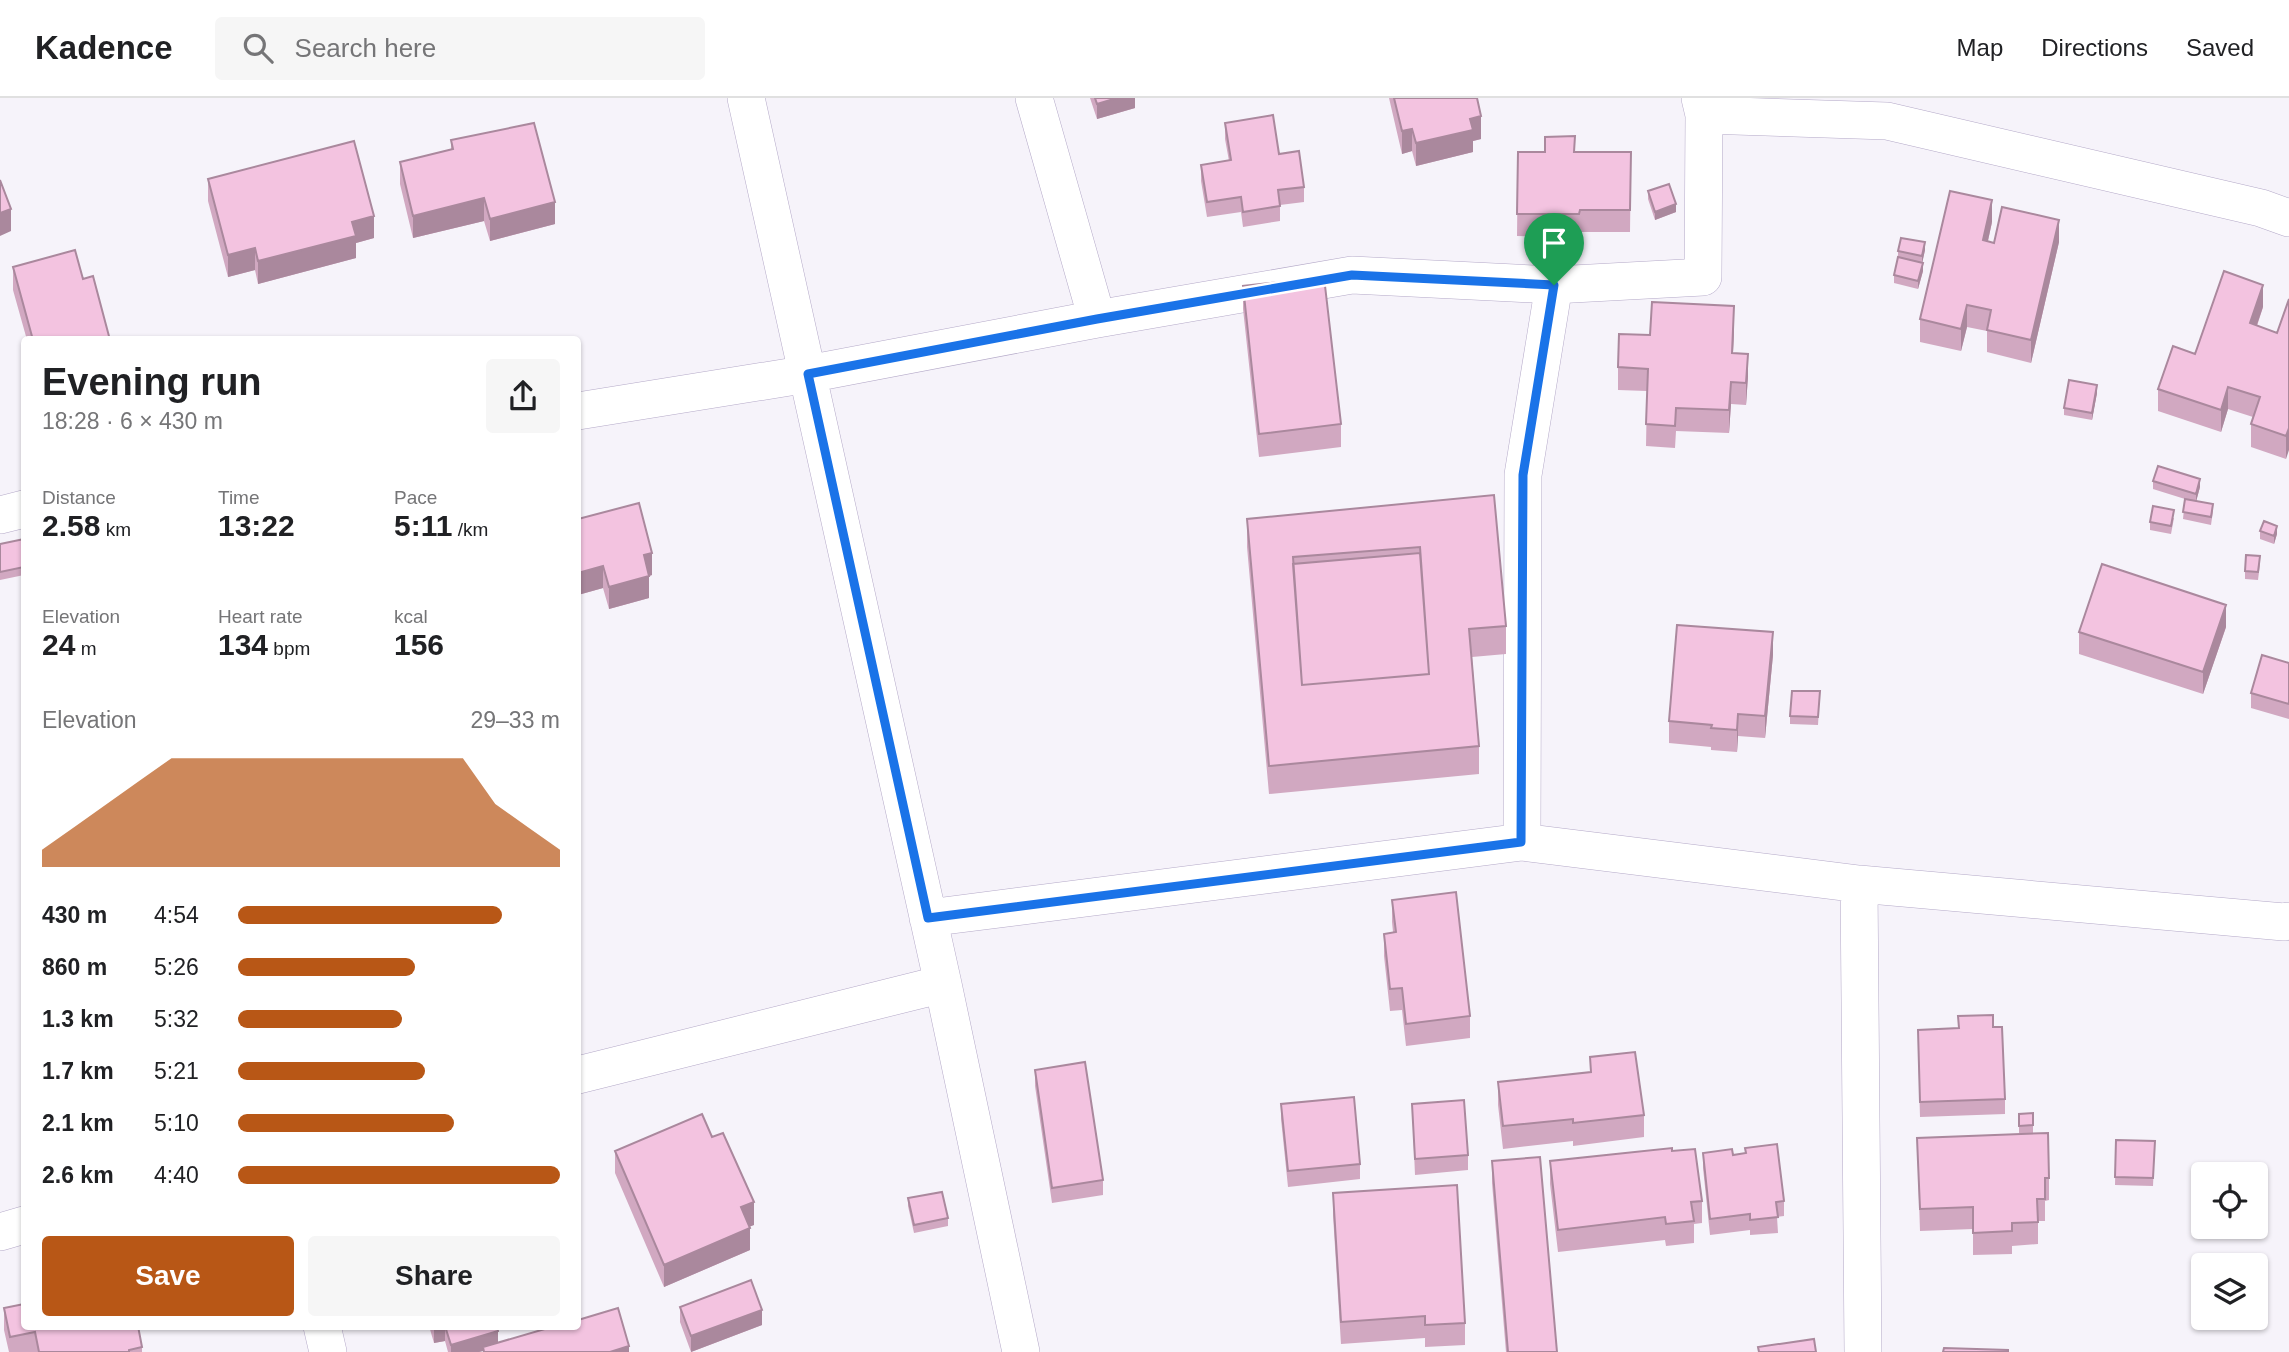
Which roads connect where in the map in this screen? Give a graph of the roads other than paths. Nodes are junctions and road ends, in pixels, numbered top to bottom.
1 (746, 98) edge
2 (1034, 98) edge
3 (1702, 106) edge
4 (2289, 218) edge
5 (1554, 285) junction
6 (1097, 319) junction
7 (808, 374) junction
8 (581, 411) edge
9 (21, 510) edge
10 (0, 515) edge
11 (1521, 842) junction
12 (1859, 884) junction
13 (928, 918) junction
14 (2289, 920) edge
15 (943, 984) junction
16 (581, 1073) edge
17 (21, 1226) edge
18 (0, 1232) edge
19 (322, 1330) edge
20 (328, 1352) edge
21 (1021, 1352) edge
22 (1863, 1352) edge

1 - 7 street
2 - 6 street
3 - 4 street
3 - 5 street
5 - 6 street
5 - 11 street
6 - 7 street
7 - 8 street
7 - 13 street
9 - 10 street
11 - 12 street
11 - 13 street
12 - 14 street
12 - 22 street
13 - 15 street
15 - 16 street
15 - 21 street
17 - 18 street
19 - 20 street

